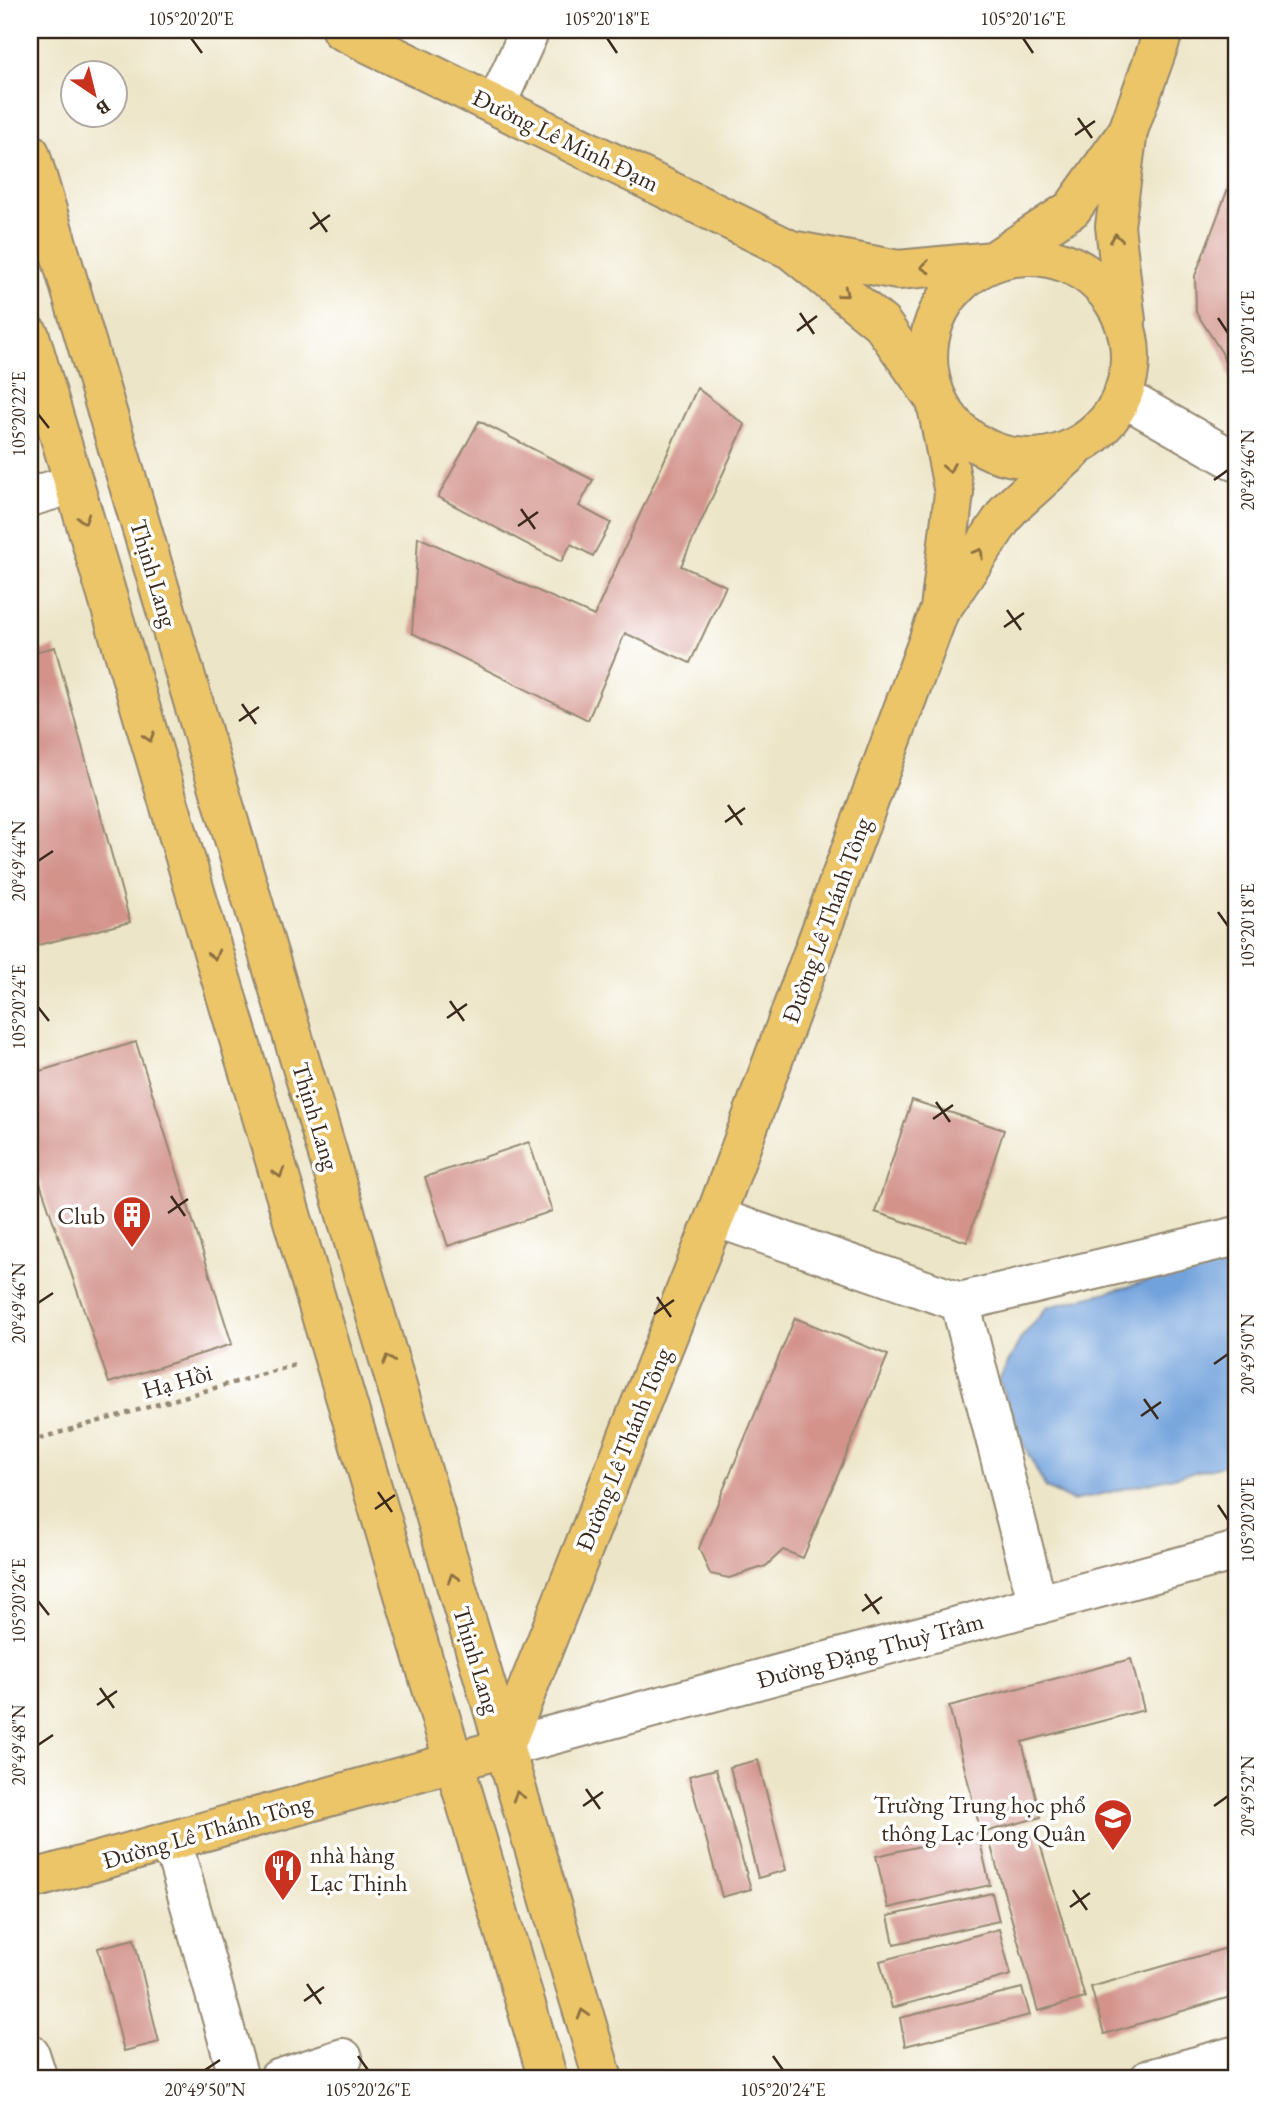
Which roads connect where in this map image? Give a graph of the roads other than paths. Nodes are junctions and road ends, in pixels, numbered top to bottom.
1 (341, 30) edge
2 (530, 30) edge
3 (1164, 30) edge
4 (496, 105) junction
5 (1128, 131) junction
6 (30, 153) edge
7 (791, 250) junction
8 (993, 261) junction
9 (1127, 330) junction
10 (30, 336) edge
11 (1123, 397) junction
12 (936, 401) junction
13 (1079, 447) junction
14 (1237, 462) edge
15 (73, 484) junction
16 (30, 497) edge
17 (940, 609) junction
18 (715, 1217) junction
19 (1237, 1236) edge
20 (960, 1301) junction
21 (1237, 1551) edge
22 (1038, 1605) junction
23 (504, 1748) junction
24 (454, 1762) junction
25 (172, 1840) junction
26 (30, 1880) edge
27 (30, 2054) edge
28 (343, 2058) dead end
29 (1229, 2064) edge
30 (37, 2079) edge
31 (239, 2079) edge
32 (278, 2079) edge
33 (548, 2079) edge
34 (603, 2079) edge
35 (1149, 2079) edge

1 - 4 main road, Đường Lê Minh Đạm
2 - 4 street
3 - 5 main road
4 - 7 main road, Đường Lê Minh Đạm
5 - 8 main road
9 -> 5 main road
23 -> 6 main road, Thịnh Lang
8 -> 7 main road
7 -> 12 main road
8 - 9 main road
8 - 12 main road
9 - 11 main road
10 - 15 main road, Thịnh Lang
11 - 13 main road
11 - 14 street
12 - 13 main road
12 -> 17 main road, Đường Lê Thánh Tông
17 -> 13 main road, Đường Lê Thánh Tông
15 - 16 street
15 -> 24 main road, Thịnh Lang
17 - 18 main road, Đường Lê Thánh Tông
18 - 20 street
18 - 23 main road, Đường Lê Thánh Tông
19 - 20 street
20 - 22 street
21 - 22 street, Đường Đặng Thuỳ Trâm
22 - 23 street, Đường Đặng Thuỳ Trâm
23 - 24 main road, Đường Lê Thánh Tông
34 -> 23 main road, Thịnh Lang
24 - 25 main road, Đường Lê Thánh Tông
24 - 33 main road, Thịnh Lang
25 - 26 main road, Đường Lê Thánh Tông
25 - 31 street
27 - 30 street
28 - 32 street
29 - 35 street

